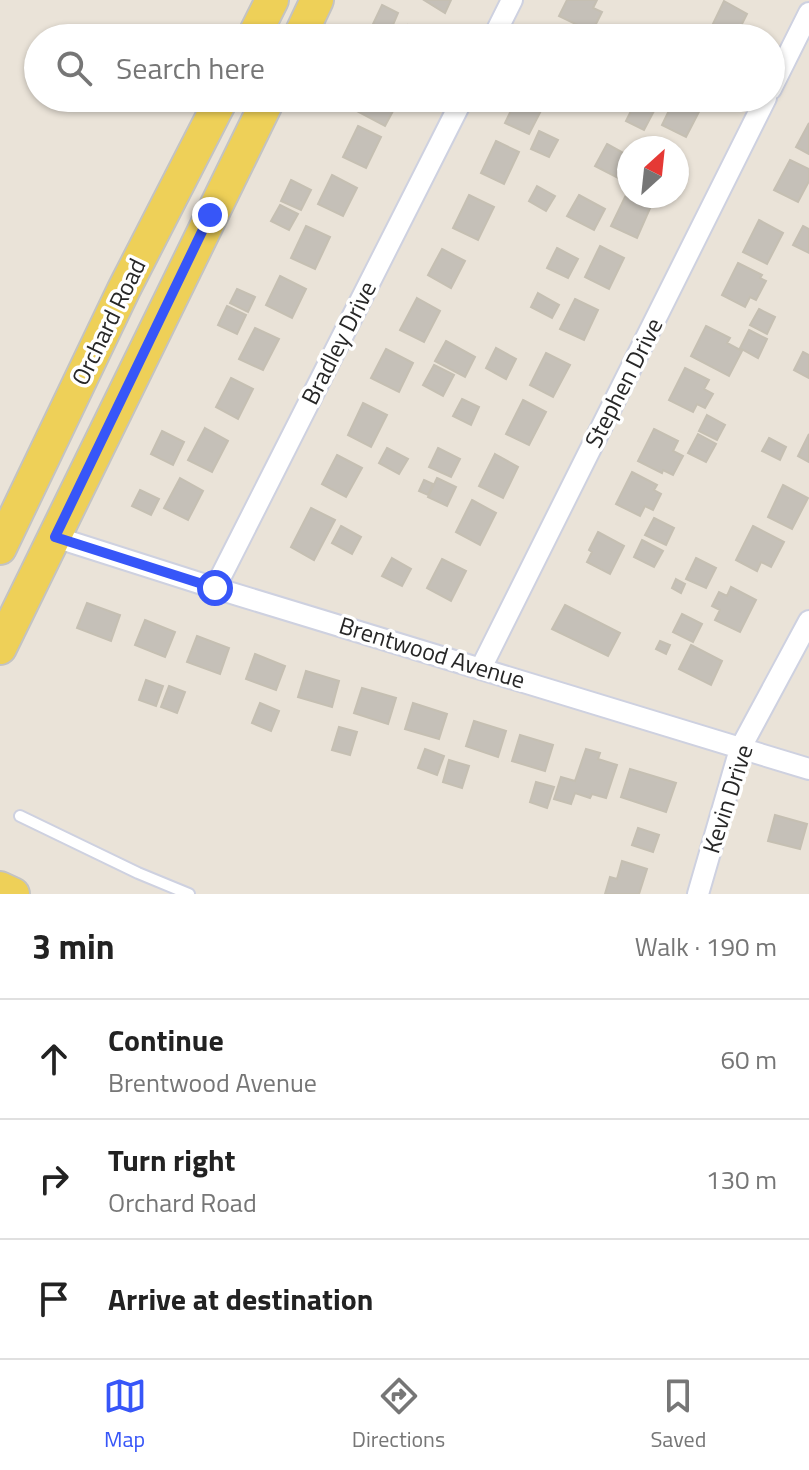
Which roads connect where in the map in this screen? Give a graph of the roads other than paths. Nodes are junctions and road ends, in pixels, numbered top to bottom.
1 (272, 0) edge
2 (317, 0) edge
3 (512, 0) edge
4 (809, 13) edge
5 (260, 24) edge
6 (306, 24) edge
7 (500, 24) edge
8 (785, 61) edge
9 (215, 112) edge
10 (262, 112) edge
11 (456, 112) edge
12 (759, 112) edge
13 (55, 537) junction
14 (0, 548) edge
15 (215, 588) junction
16 (809, 621) edge
17 (0, 648) edge
18 (481, 668) junction
19 (740, 749) junction
20 (809, 769) edge
21 (20, 816) dead end
22 (0, 888) edge
23 (13, 894) edge
24 (189, 894) edge
25 (698, 894) edge

1 - 5 main road
2 - 6 main road
3 - 7 street
4 - 8 street
9 - 14 main road, Orchard Road
10 - 13 main road, Orchard Road
11 - 15 street, Bradley Drive
12 - 18 street, Stephen Drive
13 - 15 street, Brentwood Avenue
13 - 17 main road, Orchard Road
15 - 18 street, Brentwood Avenue
16 - 19 street, Kevin Drive
18 - 19 street, Brentwood Avenue
19 - 20 street, Brentwood Avenue
19 - 25 street, Kevin Drive
21 - 24 lane
22 - 23 main road

